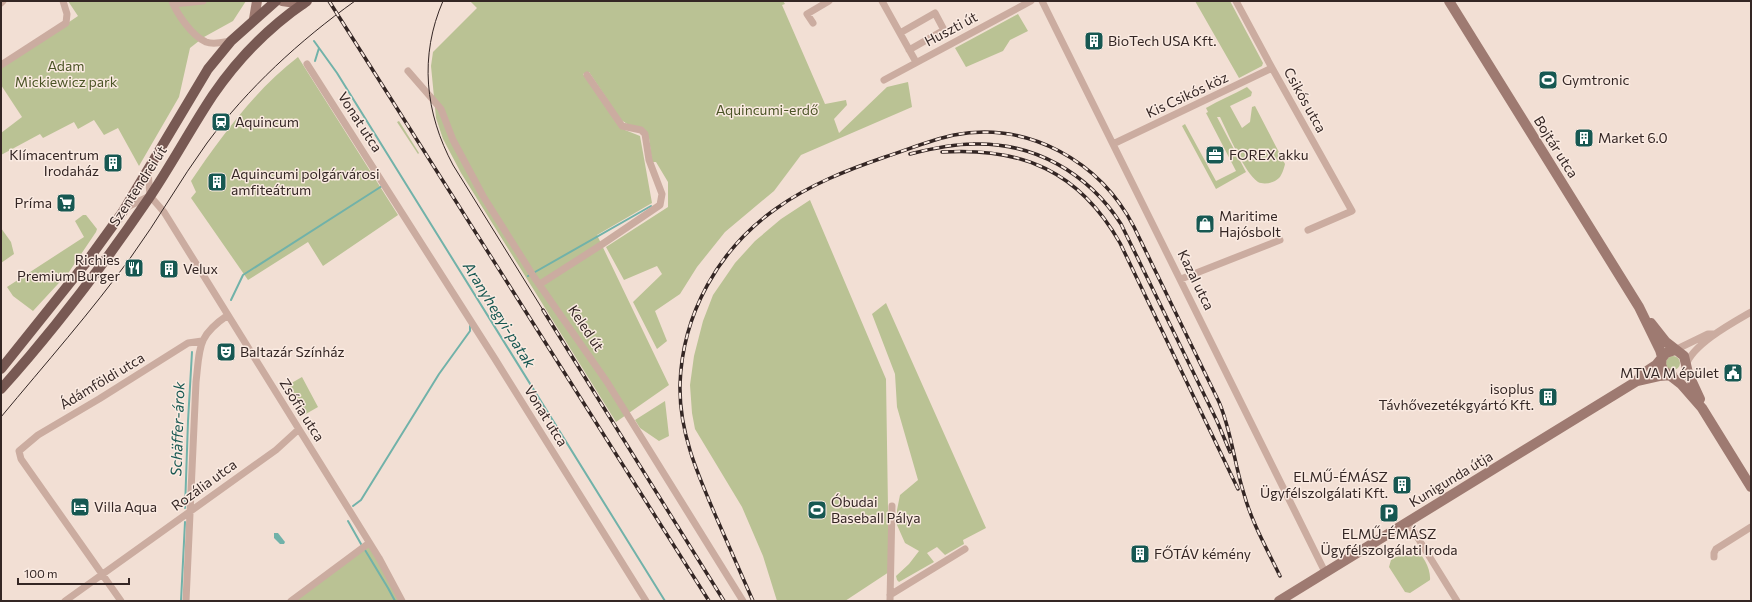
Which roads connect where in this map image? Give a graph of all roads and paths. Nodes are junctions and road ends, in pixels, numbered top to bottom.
1 (63, 1) edge
2 (203, 1) edge
3 (257, 1) edge
4 (276, 1) edge
5 (282, 1) edge
6 (829, 1) edge
7 (882, 1) edge
8 (1030, 1) edge
9 (1042, 1) edge
10 (1236, 1) edge
11 (1448, 1) edge
12 (305, 2) edge
13 (173, 3) edge
14 (1020, 3) edge
15 (254, 19) junction
16 (813, 23) dead end
17 (900, 32) junction
18 (232, 42) junction
19 (909, 50) junction
20 (916, 62) junction
21 (307, 64) dead end
22 (1, 65) edge
23 (1272, 68) junction
24 (408, 71) dead end
25 (587, 75) dead end
26 (884, 80) dead end
27 (1113, 144) junction
28 (148, 171) junction
29 (150, 196) junction
30 (126, 208) junction
31 (1308, 230) dead end
32 (1280, 240) dead end
33 (1181, 279) junction
34 (540, 284) junction
35 (1639, 307) junction
36 (1751, 312) edge
37 (228, 315) junction
38 (1715, 334) junction
39 (202, 341) junction
40 (1675, 350) junction
41 (1662, 357) junction
42 (1686, 366) junction
43 (1, 369) edge
44 (1670, 375) junction
45 (1637, 381) junction
46 (1, 389) edge
47 (1702, 408) junction
48 (299, 430) junction
49 (1751, 487) edge
50 (892, 506) dead end
51 (191, 511) junction
52 (1408, 522) junction
53 (1751, 527) edge
54 (369, 543) junction
55 (965, 550) dead end
56 (1714, 557) dead end
57 (1325, 572) junction
58 (102, 574) junction
59 (890, 598) edge
60 (65, 601) edge
61 (121, 601) edge
62 (186, 601) edge
63 (291, 601) edge
64 (402, 601) edge
65 (646, 601) edge
66 (743, 601) edge
67 (1279, 601) edge
68 (1457, 601) edge

1 - 22 street
2 - 13 street
3 - 15 street
4 - 15 main road, Szentendrei út
5 - 12 street, Szentendrei út
6 - 16 street
7 - 17 street
8 - 14 street, Huszti út
9 - 27 street, Kazal utca
10 - 23 street, Csikós utca
11 - 35 street, Bojtár utca
12 - 29 main road, Szentendrei út
13 - 18 street
14 - 20 street, Huszti út
15 - 18 main road, Szentendrei út
17 - 19 street
17 - 19 street
18 - 28 main road, Szentendrei út
19 - 20 street
20 - 26 street, Huszti út
21 - 65 street, Vonat utca
23 - 27 street, Kis Csikós köz
23 - 31 street, Csikós utca
24 - 34 street, Keled út
25 - 34 street
27 - 33 street, Kazal utca
28 - 29 street
28 - 30 main road, Szentendrei út
29 - 30 street
29 - 37 street, Zsófia utca
29 - 46 main road, Szentendrei út
30 - 43 main road, Szentendrei út
32 - 33 street
33 - 57 street, Kazal utca
34 - 66 street, Keled út
35 - 40 street, Bojtár utca
35 - 41 street, Bojtár utca
36 - 38 street, Kunigunda útja
37 - 39 street
37 - 48 street, Zsófia utca
38 - 40 street, Kunigunda útja
38 - 42 street, Kunigunda útja
39 - 51 street
39 - 58 street, Ádámföldi utca
40 - 41 street, Kunigunda útja
40 - 42 street
41 - 44 street
41 - 45 street, Kunigunda útja
42 - 44 street, Kunigunda útja
42 - 47 street
44 - 45 street, Kunigunda útja
44 - 47 street
45 - 52 street, Kunigunda útja
47 - 49 street
48 - 51 street, Rozália utca
48 - 54 street, Zsófia utca
50 - 59 street
51 - 58 street, Rozália utca
51 - 62 street
52 - 57 street, Kunigunda útja
52 - 68 street
53 - 56 street
54 - 63 street
54 - 64 street, Zsófia utca
55 - 59 street
57 - 67 street, Kunigunda útja
58 - 60 street, Rozália utca
58 - 61 street

